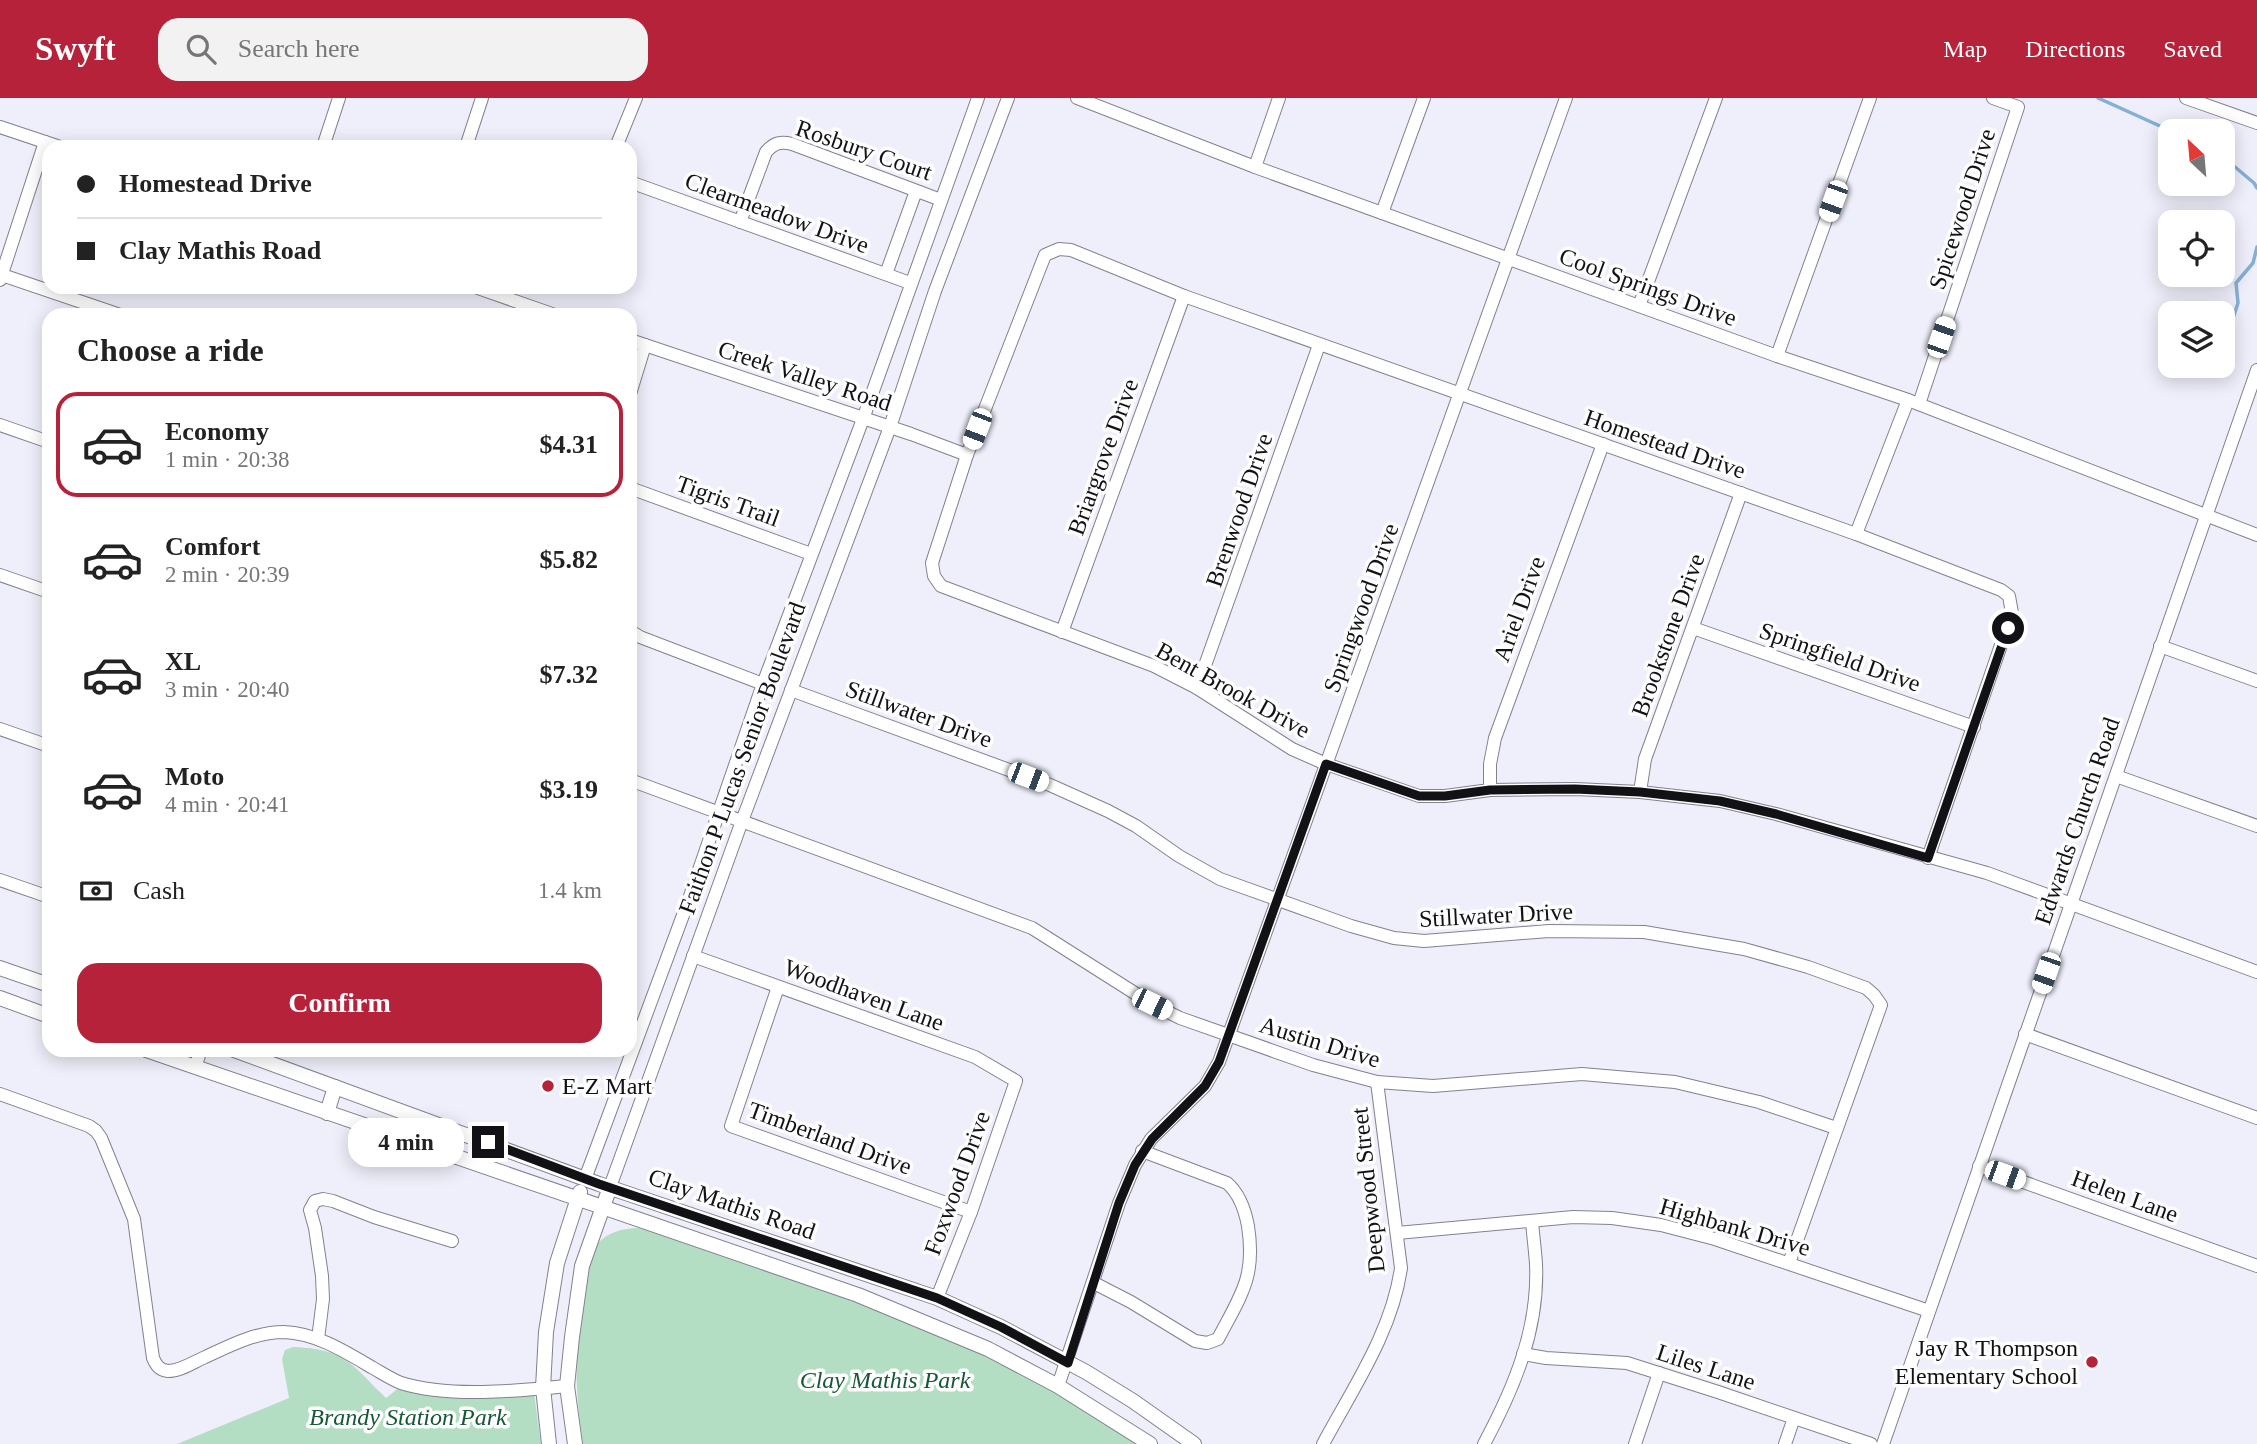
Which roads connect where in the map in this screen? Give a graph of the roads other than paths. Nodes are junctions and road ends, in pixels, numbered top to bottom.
1 (339, 98) edge
2 (482, 98) edge
3 (636, 98) edge
4 (978, 98) edge
5 (1008, 98) edge
6 (1077, 98) edge
7 (1279, 98) edge
8 (1424, 98) edge
9 (1566, 98) edge
10 (1716, 98) edge
11 (1870, 98) edge
12 (1993, 98) edge
13 (2186, 98) edge
14 (1096, 101) edge
15 (2257, 123) edge
16 (0, 127) edge
17 (325, 140) edge
18 (468, 140) edge
19 (619, 140) edge
20 (42, 141) edge
21 (42, 154) edge
22 (1255, 167) junction
23 (637, 185) edge
24 (916, 191) junction
25 (941, 200) junction
26 (1382, 213) junction
27 (740, 222) junction
28 (1045, 255) joint
29 (1509, 259) junction
30 (886, 274) junction
31 (1, 278) edge
32 (910, 283) junction
33 (42, 291) edge
34 (52, 294) edge
35 (495, 294) edge
36 (1184, 296) junction
37 (517, 302) junction
38 (1639, 306) junction
39 (97, 308) edge
40 (515, 308) edge
41 (535, 308) edge
42 (637, 342) edge
43 (645, 345) junction
44 (1319, 345) junction
45 (1777, 356) junction
46 (2257, 370) edge
47 (637, 371) edge
48 (1460, 394) junction
49 (1913, 402) junction
50 (863, 419) junction
51 (0, 425) edge
52 (890, 426) junction
53 (42, 440) edge
54 (1603, 444) junction
55 (967, 455) junction
56 (637, 491) edge
57 (1741, 493) junction
58 (2205, 516) junction
59 (1856, 534) junction
60 (2257, 535) edge
61 (811, 554) junction
62 (0, 575) edge
63 (42, 590) edge
64 (1693, 628) junction
65 (1062, 632) junction
66 (637, 635) edge
67 (2160, 646) junction
68 (2257, 681) edge
69 (763, 684) junction
70 (1197, 688) junction
71 (791, 690) junction
72 (1973, 727) junction
73 (0, 729) edge
74 (42, 744) edge
75 (1326, 764) junction
76 (2116, 776) junction
77 (637, 783) edge
78 (1490, 790) junction
79 (1640, 792) junction
80 (718, 813) junction
81 (742, 821) junction
82 (2257, 826) edge
83 (1928, 858) junction
84 (0, 880) edge
85 (42, 895) edge
86 (1276, 901) junction
87 (2071, 904) junction
88 (693, 956) junction
89 (0, 968) edge
90 (2257, 972) edge
91 (42, 983) edge
92 (657, 984) junction
93 (778, 987) junction
94 (680, 993) junction
95 (0, 998) edge
96 (42, 1013) edge
97 (2025, 1034) junction
98 (1228, 1035) junction
99 (637, 1038) edge
100 (165, 1057) edge
101 (199, 1057) edge
102 (253, 1057) edge
103 (630, 1057) edge
104 (195, 1068) junction
105 (1016, 1081) joint
106 (1377, 1082) junction
107 (335, 1087) junction
108 (0, 1094) edge
109 (327, 1113) junction
110 (2257, 1118) edge
111 (439, 1124) junction
112 (1836, 1128) junction
113 (431, 1149) junction
114 (1142, 1151) junction
115 (1979, 1166) junction
116 (585, 1179) junction
117 (610, 1187) junction
118 (578, 1199) junction
119 (602, 1208) junction
120 (971, 1212) junction
121 (1532, 1221) junction
122 (1397, 1233) junction
123 (452, 1241) dead end
124 (1789, 1263) junction
125 (2257, 1266) edge
126 (1094, 1283) junction
127 (937, 1298) junction
128 (1929, 1311) junction
129 (318, 1339) junction
130 (1523, 1354) junction
131 (1068, 1363) junction
132 (1659, 1373) junction
133 (567, 1386) junction
134 (1058, 1386) junction
135 (543, 1388) junction
136 (1794, 1418) junction
137 (549, 1444) edge
138 (575, 1444) edge
139 (1150, 1444) edge
140 (1194, 1444) edge
141 (1323, 1444) edge
142 (1484, 1444) edge
143 (1635, 1444) edge
144 (1785, 1444) edge
145 (1871, 1444) edge
146 (1883, 1444) edge

1 - 17 street
2 - 18 street
3 - 19 street
4 - 25 street, Faithon P Lucas Senior Boulevard
5 - 52 street, Faithon P Lucas Senior Boulevard
6 - 14 street, Cool Springs Drive
7 - 22 street
8 - 26 street
9 - 29 street, Springwood Drive
10 - 38 street
11 - 45 street
12 - 49 street, Spicewood Drive
13 - 15 street
14 - 22 street, Cool Springs Drive
16 - 20 street
21 - 31 street
22 - 26 street, Cool Springs Drive
23 - 27 street, Clearmeadow Drive
24 - 25 street, Rosbury Court
24 - 27 street, Rosbury Court
24 - 30 street
25 - 32 street, Faithon P Lucas Senior Boulevard
26 - 29 street, Cool Springs Drive
27 - 30 street, Clearmeadow Drive
28 - 36 street, Homestead Drive
28 - 55 street, Bent Brook Drive
29 - 38 street, Cool Springs Drive
29 - 48 street, Springwood Drive
30 - 32 street, Clearmeadow Drive
31 - 33 street
32 - 50 street, Faithon P Lucas Senior Boulevard
34 - 39 street
35 - 37 street
36 - 44 street, Homestead Drive
36 - 65 street, Briargrove Drive
37 - 40 street
37 - 41 street
38 - 45 street, Cool Springs Drive
42 - 43 street, Creek Valley Road
43 - 47 street
43 - 50 street, Creek Valley Road
44 - 48 street, Homestead Drive
44 - 70 street, Brenwood Drive
45 - 49 street, Cool Springs Drive
46 - 58 street, Edwards Church Road
48 - 54 street, Homestead Drive
48 - 75 street, Springwood Drive
49 - 58 street, Cool Springs Drive
49 - 59 street, Spicewood Drive
50 - 52 street, Creek Valley Road
50 - 61 street, Faithon P Lucas Senior Boulevard
51 - 53 street
52 - 55 street, Creek Valley Road
52 - 71 street, Faithon P Lucas Senior Boulevard
54 - 57 street, Homestead Drive
54 - 78 street, Ariel Drive
55 - 65 street, Bent Brook Drive
56 - 61 street, Tigris Trail
57 - 59 street, Homestead Drive
57 - 64 street, Brookstone Drive
58 - 60 street, Cool Springs Drive
58 - 67 street, Edwards Church Road
59 - 72 street, Homestead Drive
61 - 69 street, Faithon P Lucas Senior Boulevard
62 - 63 street
64 - 72 street, Springfield Drive
64 - 79 street, Brookstone Drive
65 - 70 street, Bent Brook Drive
66 - 69 street
67 - 68 street
67 - 76 street, Edwards Church Road
69 - 80 street, Faithon P Lucas Senior Boulevard
70 - 75 street, Bent Brook Drive
71 - 81 street, Faithon P Lucas Senior Boulevard
71 - 86 street, Stillwater Drive
72 - 83 street, Homestead Drive
73 - 74 street
75 - 78 street, Bent Brook Drive
75 - 86 street, Springwood Drive
76 - 82 street
76 - 87 street, Edwards Church Road
77 - 80 street, Austin Drive
78 - 79 street, Bent Brook Drive
79 - 83 street, Bent Brook Drive
80 - 81 street, Austin Drive
80 - 92 street, Faithon P Lucas Senior Boulevard
81 - 88 street, Faithon P Lucas Senior Boulevard
81 - 98 street, Austin Drive
83 - 87 street, Bent Brook Drive
84 - 85 street
86 - 98 street, Springwood Drive
86 - 112 street, Stillwater Drive
87 - 90 street, Bent Brook Drive
87 - 97 street, Edwards Church Road
88 - 93 street, Woodhaven Lane
88 - 94 street, Faithon P Lucas Senior Boulevard
89 - 91 main road
92 - 94 street
92 - 99 street, Faithon P Lucas Senior Boulevard
93 - 105 street, Woodhaven Lane
93 - 120 street, Timberland Drive
94 - 117 street, Faithon P Lucas Senior Boulevard
95 - 96 main road
97 - 110 street
97 - 115 street, Edwards Church Road
98 - 106 street, Austin Drive
98 - 114 street, Springwood Drive
100 - 104 main road, Clay Mathis Road
101 - 104 street
102 - 107 main road, Clay Mathis Road
103 - 116 street, Faithon P Lucas Senior Boulevard
104 - 109 main road, Clay Mathis Road
105 - 120 street, Foxwood Drive
106 - 112 street, Austin Drive
106 - 122 street, Deepwood Street
107 - 109 main road
107 - 111 main road, Clay Mathis Road
108 - 129 street
109 - 113 main road, Clay Mathis Road
111 - 113 main road
111 - 116 main road, Clay Mathis Road
112 - 124 street, Stillwater Drive
113 - 118 main road, Clay Mathis Road
114 - 126 street, Springwood Drive
114 - 126 street
115 - 125 street, Helen Lane
115 - 128 street, Edwards Church Road
116 - 117 main road, Clay Mathis Road
116 - 118 main road, Faithon P Lucas Senior Boulevard
117 - 119 main road, Faithon P Lucas Senior Boulevard
117 - 127 main road, Clay Mathis Road
118 - 119 main road, Clay Mathis Road
118 - 135 main road, Faithon P Lucas Senior Boulevard
119 - 133 main road, Faithon P Lucas Senior Boulevard
119 - 134 main road, Clay Mathis Road
120 - 127 street, Foxwood Drive
121 - 122 street, Highbank Drive
121 - 124 street, Highbank Drive
121 - 130 street
122 - 141 street, Deepwood Street
123 - 129 street
124 - 128 street, Highbank Drive
126 - 131 street, Springwood Drive
127 - 131 main road, Clay Mathis Road
128 - 146 street, Edwards Church Road
129 - 135 street
130 - 132 street, Liles Lane
130 - 142 street
131 - 134 street, Springwood Drive
131 - 140 main road, Clay Mathis Road
132 - 136 street, Liles Lane
132 - 143 street
133 - 135 street
133 - 138 main road, Faithon P Lucas Senior Boulevard
134 - 139 main road, Clay Mathis Road
135 - 137 main road, Faithon P Lucas Senior Boulevard
136 - 144 street
136 - 145 street, Liles Lane

